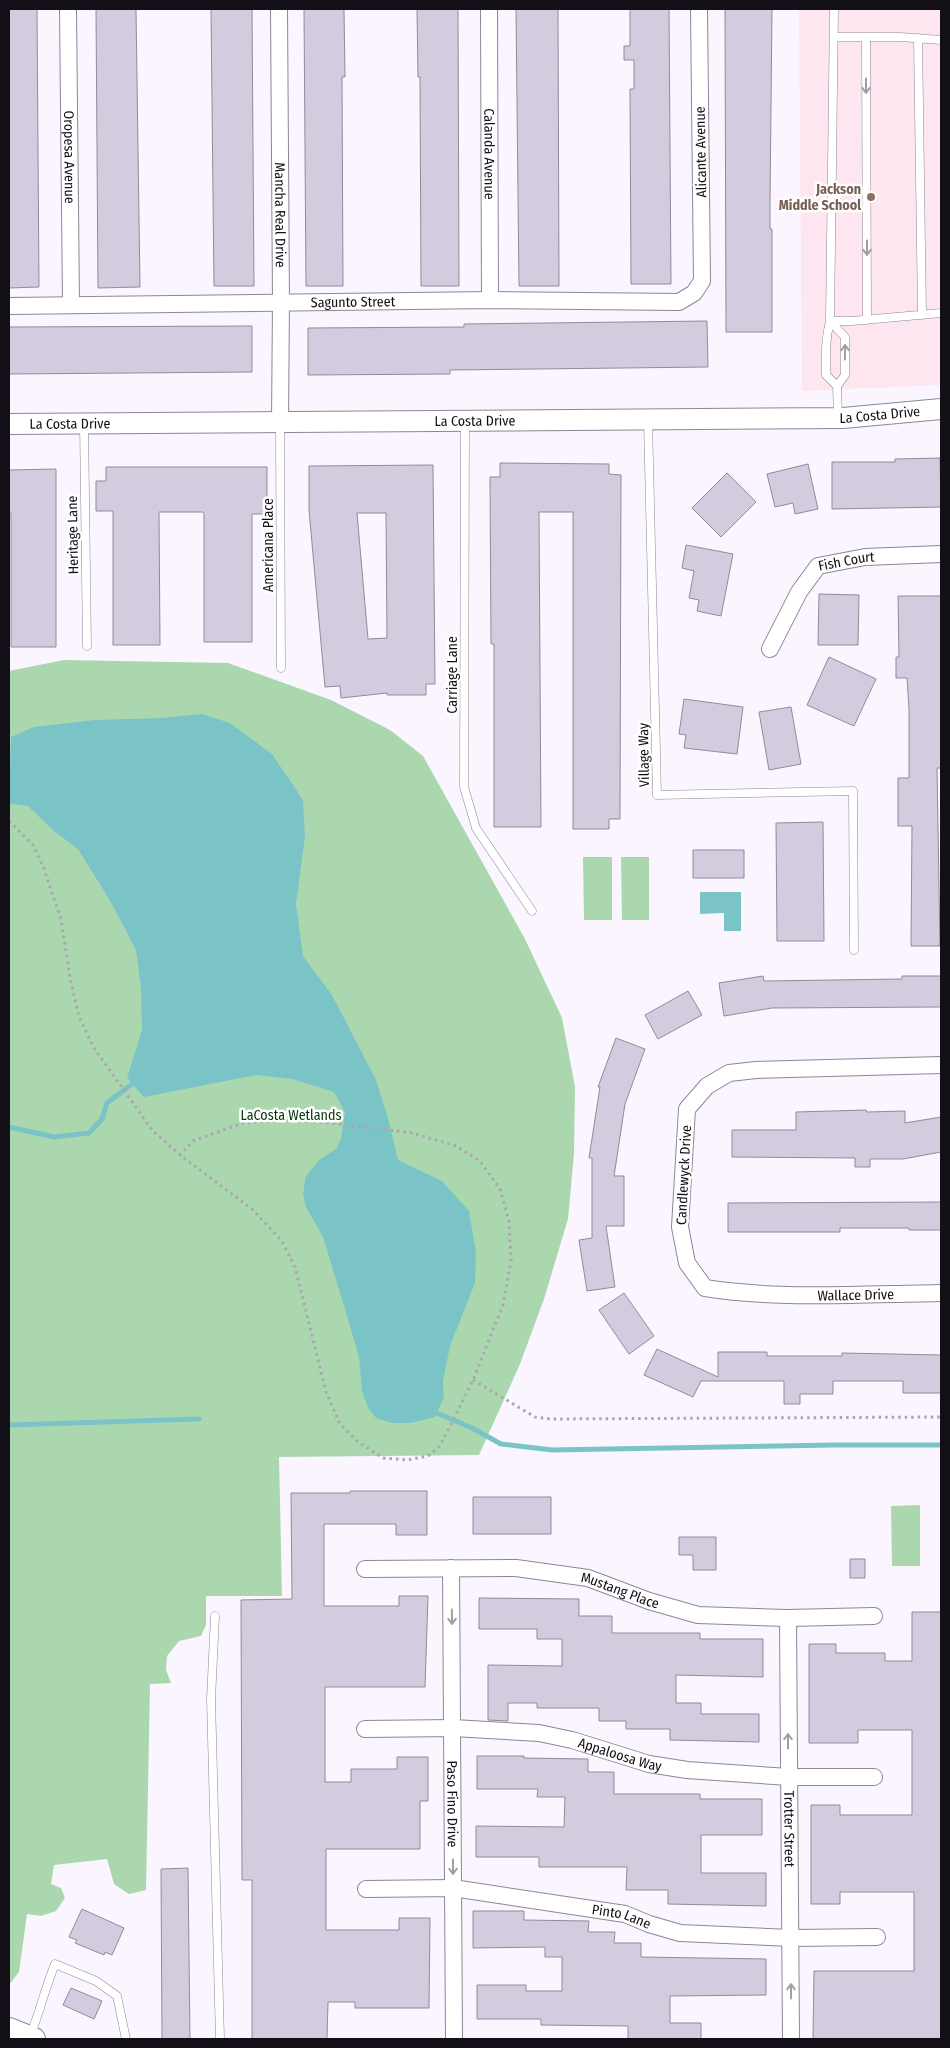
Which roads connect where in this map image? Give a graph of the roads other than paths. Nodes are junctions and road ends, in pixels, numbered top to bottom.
1 (68, 9) edge
2 (279, 9) edge
3 (489, 9) edge
4 (699, 9) edge
5 (834, 9) edge
6 (834, 37) junction
7 (866, 37) junction
8 (918, 38) junction
9 (941, 40) edge
10 (694, 293) joint
11 (490, 300) junction
12 (281, 302) junction
13 (71, 305) junction
14 (9, 306) edge
15 (941, 313) edge
16 (922, 315) junction
17 (867, 320) junction
18 (830, 322) junction
19 (837, 386) junction
20 (941, 409) edge
21 (838, 418) junction
22 (648, 419) junction
23 (465, 420) junction
24 (280, 422) junction
25 (9, 424) edge
26 (84, 424) junction
27 (941, 554) edge
28 (87, 646) dead end
29 (770, 650) dead end
30 (281, 668) dead end
31 (532, 911) dead end
32 (854, 950) dead end
33 (941, 1065) edge
34 (941, 1293) edge
35 (770, 1294) joint
36 (451, 1568) junction
37 (365, 1569) dead end
38 (215, 1616) dead end
39 (874, 1616) dead end
40 (788, 1618) junction
41 (365, 1728) dead end
42 (453, 1728) junction
43 (788, 1777) junction
44 (874, 1778) dead end
45 (453, 1888) junction
46 (366, 1889) dead end
47 (876, 1937) dead end
48 (791, 1938) junction
49 (9, 2029) edge
50 (24, 2037) edge
51 (126, 2039) edge
52 (220, 2039) edge
53 (454, 2039) edge
54 (791, 2039) edge

1 - 13 street, Oropesa Avenue
2 - 12 street, Mancha Real Drive
3 - 11 street, Calanda Avenue
4 - 10 street, Alicante Avenue
5 - 6 lane
6 - 7 lane
6 - 18 lane
7 - 8 lane
7 -> 17 lane
8 - 9 lane
8 - 16 lane
10 - 11 street, Sagunto Street
11 - 12 street, Sagunto Street
12 - 13 street, Sagunto Street
12 - 24 street, Mancha Real Drive
13 - 14 street, Sagunto Street
15 - 16 lane
16 - 17 lane
17 - 18 lane
18 - 19 lane
19 -> 18 lane
19 - 21 lane
20 - 21 street, La Costa Drive
21 - 22 street, La Costa Drive
22 - 23 street, La Costa Drive
22 - 32 lane, Village Way
23 - 24 street, La Costa Drive
23 - 31 lane, Carriage Lane
24 - 26 street, La Costa Drive
24 - 30 lane, Americana Place
25 - 26 street, La Costa Drive
26 - 28 lane, Heritage Lane
27 - 29 street, Fish Court
33 - 35 street, Candlewyck Drive
34 - 35 street, Wallace Drive
36 - 37 street, Mustang Place
36 - 40 street, Mustang Place
36 -> 42 street, Paso Fino Drive
38 - 52 lane
39 - 40 street, Mustang Place
43 -> 40 street, Trotter Street
41 - 42 street, Appaloosa Way
42 - 43 street, Appaloosa Way
42 -> 45 street, Paso Fino Drive
43 - 44 street, Appaloosa Way
43 - 48 street, Trotter Street
45 - 46 street, Pinto Lane
45 - 48 street, Pinto Lane
45 - 53 street, Paso Fino Drive
47 - 48 street, Pinto Lane
54 -> 48 street, Trotter Street
49 - 50 main road
50 - 51 lane

